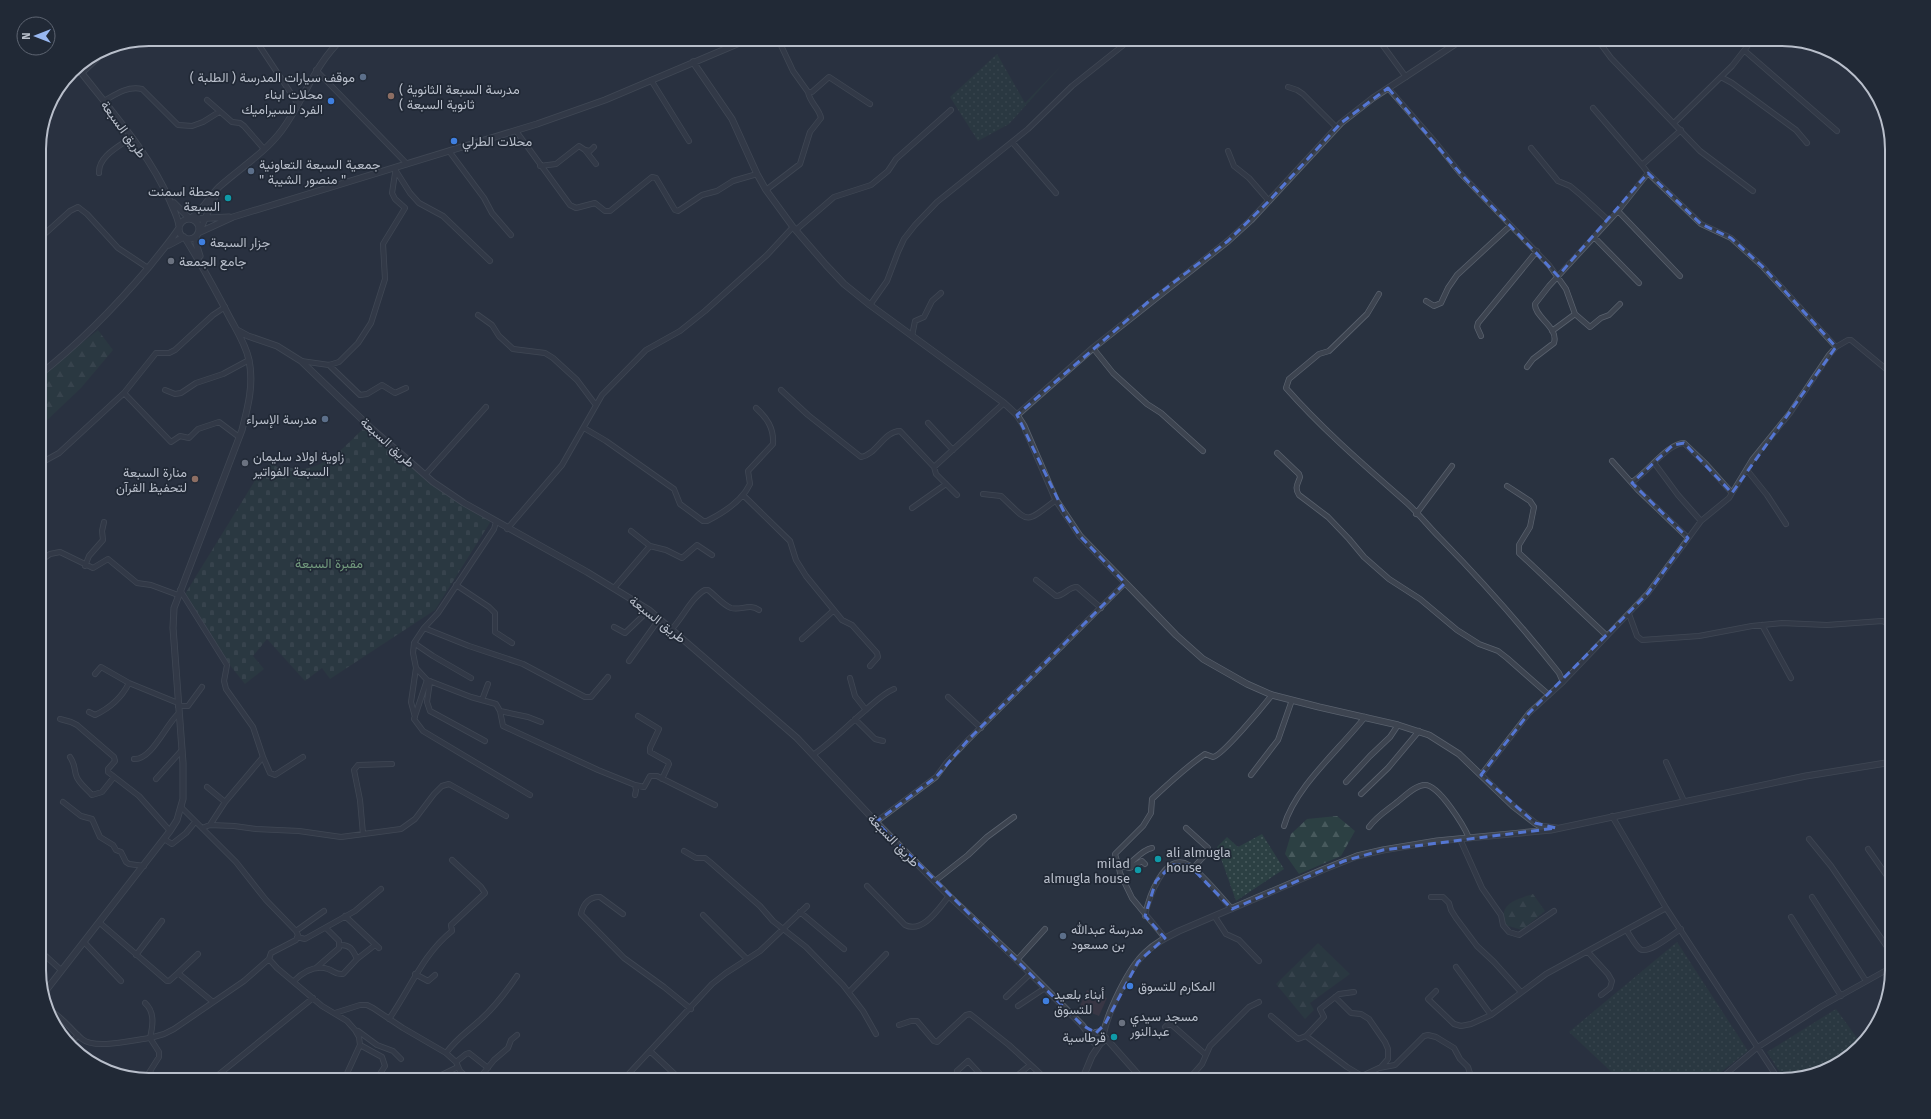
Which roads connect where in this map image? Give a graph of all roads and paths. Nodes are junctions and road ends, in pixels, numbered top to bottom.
1 (260, 46) edge
2 (334, 46) edge
3 (732, 46) edge
4 (781, 46) edge
5 (1122, 46) edge
6 (1383, 46) edge
7 (1453, 46) edge
8 (1602, 46) edge
9 (1748, 46) edge
10 (1745, 51) junction
11 (94, 62) edge
12 (693, 62) junction
13 (316, 70) junction
14 (82, 73) joint
15 (1406, 77) junction
16 (1721, 77) junction
17 (651, 80) junction
18 (1288, 87) dead end
19 (1388, 88) junction
20 (808, 92) junction
21 (207, 100) dead end
22 (104, 101) junction
23 (298, 104) junction
24 (870, 104) dead end
25 (1593, 108) dead end
26 (951, 110) dead end
27 (219, 112) junction
28 (1674, 123) junction
29 (1336, 127) junction
30 (1681, 130) junction
31 (516, 131) junction
32 (1837, 131) dead end
33 (132, 138) junction
34 (689, 142) dead end
35 (1012, 142) junction
36 (1807, 143) dead end
37 (594, 147) dead end
38 (1531, 148) dead end
39 (264, 149) junction
40 (585, 150) junction
41 (449, 151) junction
42 (1228, 151) dead end
43 (407, 164) junction
44 (596, 164) dead end
45 (1642, 165) junction
46 (540, 166) junction
47 (396, 169) junction
48 (99, 174) dead end
49 (757, 174) junction
50 (1648, 174) junction
51 (222, 184) junction
52 (766, 190) junction
53 (1753, 191) dead end
54 (1056, 193) dead end
55 (167, 195) junction
56 (1269, 201) junction
57 (1618, 212) junction
58 (233, 217) junction
59 (191, 218) junction
60 (205, 218) junction
61 (1609, 221) junction
62 (1510, 226) junction
63 (179, 227) junction
64 (795, 228) junction
65 (46, 233) edge
66 (198, 233) junction
67 (511, 235) dead end
68 (1594, 237) junction
69 (184, 238) junction
70 (166, 247) junction
71 (1537, 251) junction
72 (490, 261) dead end
73 (203, 266) junction
74 (148, 268) junction
75 (1558, 276) junction
76 (1680, 276) dead end
77 (1639, 283) dead end
78 (941, 293) dead end
79 (1379, 294) dead end
80 (1426, 302) dead end
81 (1620, 304) dead end
82 (870, 305) junction
83 (225, 307) junction
84 (1575, 314) junction
85 (478, 315) dead end
86 (236, 330) junction
87 (1552, 331) junction
88 (912, 336) junction
89 (1481, 336) dead end
90 (1836, 347) junction
91 (1093, 348) junction
92 (249, 360) junction
93 (301, 361) junction
94 (329, 365) junction
95 (1527, 367) dead end
96 (1885, 368) edge
97 (46, 369) edge
98 (406, 388) dead end
99 (165, 390) dead end
100 (781, 390) dead end
101 (124, 393) junction
102 (1004, 403) junction
103 (595, 404) junction
104 (486, 407) dead end
105 (756, 408) dead end
106 (1016, 415) junction
107 (928, 423) dead end
108 (584, 428) junction
109 (239, 437) junction
110 (953, 450) junction
111 (1204, 451) dead end
112 (1277, 453) dead end
113 (46, 460) edge
114 (1612, 461) dead end
115 (1655, 464) junction
116 (1452, 466) dead end
117 (934, 467) junction
118 (1746, 470) junction
119 (425, 476) junction
120 (1632, 482) junction
121 (946, 484) junction
122 (1507, 486) dead end
123 (1732, 493) junction
124 (983, 494) dead end
125 (743, 495) junction
126 (957, 495) dead end
127 (1056, 500) junction
128 (912, 508) dead end
129 (1416, 514) junction
130 (1701, 521) junction
131 (104, 522) dead end
132 (496, 522) junction
133 (1786, 524) dead end
134 (507, 528) junction
135 (632, 531) dead end
136 (1688, 538) junction
137 (650, 546) junction
138 (712, 555) dead end
139 (46, 557) edge
140 (85, 566) junction
141 (1036, 580) dead end
142 (1125, 583) junction
143 (456, 584) junction
144 (614, 588) junction
145 (179, 592) junction
146 (1101, 608) junction
147 (649, 610) junction
148 (759, 610) dead end
149 (834, 610) junction
150 (1629, 614) junction
151 (660, 618) junction
152 (1885, 622) edge
153 (1762, 625) junction
154 (614, 627) dead end
155 (424, 628) junction
156 (672, 628) junction
157 (1607, 636) junction
158 (802, 639) dead end
159 (414, 643) junction
160 (512, 643) dead end
161 (629, 661) dead end
162 (870, 666) dead end
163 (416, 668) junction
164 (95, 674) dead end
165 (608, 677) dead end
166 (471, 678) dead end
167 (850, 678) dead end
168 (1791, 678) dead end
169 (429, 681) junction
170 (1563, 682) junction
171 (129, 683) junction
172 (488, 684) dead end
173 (202, 687) dead end
174 (894, 689) dead end
175 (1549, 694) junction
176 (1272, 695) junction
177 (948, 697) dead end
178 (482, 700) junction
179 (1292, 700) junction
180 (178, 704) junction
181 (866, 710) junction
182 (500, 711) junction
183 (89, 712) dead end
184 (179, 713) junction
185 (638, 716) dead end
186 (415, 717) junction
187 (1365, 718) junction
188 (60, 719) dead end
189 (855, 719) junction
190 (541, 722) dead end
191 (1398, 724) junction
192 (981, 728) junction
193 (1419, 731) junction
194 (485, 741) dead end
195 (883, 741) dead end
196 (182, 750) junction
197 (813, 755) junction
198 (70, 757) dead end
199 (263, 757) junction
200 (303, 757) dead end
201 (134, 759) dead end
202 (1666, 762) dead end
203 (1885, 763) edge
204 (392, 764) dead end
205 (1251, 775) dead end
206 (1481, 775) junction
207 (114, 777) junction
208 (662, 779) junction
209 (156, 780) dead end
210 (1346, 782) dead end
211 (635, 785) junction
212 (207, 787) dead end
213 (530, 794) dead end
214 (1361, 794) dead end
215 (634, 795) dead end
216 (1684, 801) junction
217 (62, 802) dead end
218 (225, 802) junction
219 (715, 805) dead end
220 (181, 807) junction
221 (506, 816) dead end
222 (1612, 816) junction
223 (1014, 817) dead end
224 (196, 822) junction
225 (876, 822) junction
226 (210, 825) junction
227 (1284, 826) dead end
228 (1369, 827) dead end
229 (202, 828) junction
230 (1186, 828) dead end
231 (1556, 828) junction
232 (170, 831) junction
233 (363, 834) junction
234 (1469, 838) junction
235 (164, 839) junction
236 (1460, 839) junction
237 (1809, 839) dead end
238 (1152, 848) dead end
239 (1868, 849) dead end
240 (684, 852) dead end
241 (452, 860) dead end
242 (1145, 864) dead end
243 (144, 866) junction
244 (1126, 867) junction
245 (1119, 868) junction
246 (1193, 868) junction
247 (1885, 873) edge
248 (935, 881) junction
249 (867, 886) dead end
250 (381, 889) dead end
251 (949, 896) junction
252 (1431, 897) dead end
253 (1812, 897) dead end
254 (807, 906) dead end
255 (1666, 908) junction
256 (1232, 909) junction
257 (324, 911) dead end
258 (800, 912) junction
259 (1554, 912) dead end
260 (623, 914) dead end
261 (703, 915) dead end
262 (345, 916) junction
263 (1145, 916) junction
264 (1215, 917) junction
265 (1791, 917) dead end
266 (162, 921) dead end
267 (100, 923) junction
268 (326, 928) junction
269 (1045, 929) dead end
270 (1681, 929) junction
271 (783, 930) junction
272 (296, 931) junction
273 (1627, 931) junction
274 (298, 937) junction
275 (1165, 938) junction
276 (84, 942) junction
277 (1885, 944) edge
278 (339, 945) junction
279 (844, 949) dead end
280 (1588, 952) junction
281 (198, 954) dead end
282 (886, 954) dead end
283 (136, 955) junction
284 (46, 956) edge
285 (270, 959) junction
286 (357, 959) junction
287 (747, 959) junction
288 (1017, 960) junction
289 (1259, 961) dead end
290 (1456, 967) dead end
291 (316, 968) junction
292 (61, 970) junction
293 (1885, 971) edge
294 (178, 973) junction
295 (415, 974) junction
296 (435, 974) dead end
297 (1030, 974) junction
298 (517, 976) dead end
299 (121, 981) dead end
300 (294, 981) junction
301 (1866, 981) junction
302 (1044, 988) junction
303 (48, 989) edge
304 (849, 992) junction
305 (1354, 992) dead end
306 (1436, 992) dead end
307 (1521, 992) junction
308 (1601, 995) dead end
309 (1841, 996) junction
310 (1006, 997) dead end
311 (1335, 997) junction
312 (313, 998) junction
313 (145, 1002) dead end
314 (213, 1002) junction
315 (1259, 1002) dead end
316 (1018, 1006) dead end
317 (691, 1009) junction
318 (335, 1013) junction
319 (57, 1015) edge
320 (1491, 1015) junction
321 (1271, 1016) dead end
322 (389, 1019) junction
323 (899, 1025) dead end
324 (1165, 1028) dead end
325 (355, 1030) junction
326 (876, 1034) dead end
327 (78, 1035) junction
328 (517, 1035) dead end
329 (1097, 1036) junction
330 (1306, 1036) junction
331 (150, 1038) junction
332 (73, 1040) edge
333 (1100, 1044) junction
334 (360, 1045) junction
335 (1758, 1047) junction
336 (383, 1048) junction
337 (1113, 1048) junction
338 (650, 1051) junction
339 (446, 1053) junction
340 (1206, 1055) junction
341 (1092, 1056) junction
342 (382, 1057) junction
343 (401, 1059) dead end
344 (456, 1062) junction
345 (1030, 1065) junction
346 (458, 1068) junction
347 (488, 1068) junction
348 (1381, 1068) junction
349 (957, 1071) dead end
350 (151, 1073) edge
351 (221, 1073) edge
352 (347, 1073) edge
353 (380, 1073) edge
354 (447, 1073) edge
355 (462, 1073) edge
356 (484, 1073) edge
357 (630, 1073) edge
358 (674, 1073) edge
359 (979, 1073) edge
360 (1020, 1073) edge
361 (1039, 1073) edge
362 (1085, 1073) edge
363 (1136, 1073) edge
364 (1194, 1073) edge
365 (1357, 1073) edge
366 (1370, 1073) edge
367 (1470, 1073) edge
368 (1727, 1073) edge
369 (1775, 1073) edge

1 - 23 street
2 - 13 street
3 - 12 street
4 - 20 street
5 - 35 street
6 - 15 street
7 - 15 street
8 - 28 street
9 - 10 street
10 - 16 street
10 - 32 street
11 - 14 street
12 - 17 street
12 - 49 street
13 - 23 street
13 - 43 street
14 - 22 street, طريق السبعة
15 - 19 street
16 - 28 street
16 - 36 street
17 - 31 street
17 - 34 street
18 - 29 street
19 - 29 street
19 - 62 street
20 - 24 street
20 - 52 street
21 - 27 street
22 - 27 street
22 - 33 street, طريق السبعة
23 - 39 street
25 - 45 street
26 - 64 street
27 - 39 street
28 - 30 street
29 - 56 street
30 - 45 street
30 - 53 street
31 - 41 street
31 - 46 street
33 - 48 street
33 - 55 street, طريق السبعة
35 - 54 street
35 - 82 street
37 - 40 street
38 - 61 street
39 - 51 street
40 - 44 street
40 - 46 street
41 - 43 street
41 - 67 street
42 - 56 street
43 - 47 street
45 - 50 street
46 - 49 street
47 - 58 street
47 - 72 street
47 - 94 street
49 - 52 street
50 - 57 street
50 - 90 street
51 - 59 street
51 - 60 street
52 - 64 street
55 - 59 street
55 - 63 street
56 - 91 street
57 - 61 street
57 - 76 street
58 - 60 street
58 - 66 street
59 - 60 street
59 - 63 street
59 - 66 street
60 - 66 street
61 - 68 street
62 - 71 street
62 - 80 street
63 - 69 street
63 - 70 street
64 - 82 street
64 - 103 street
65 - 74 street
66 - 69 street
66 - 73 street
68 - 75 street
68 - 77 street
69 - 70 street
69 - 73 street
70 - 74 street
71 - 75 street
71 - 89 street
73 - 83 street
74 - 97 street
75 - 84 street
75 - 87 street
78 - 88 street
79 - 129 street
81 - 84 street
82 - 88 street
83 - 86 street
83 - 101 street
84 - 87 street
85 - 103 street
86 - 92 street
86 - 93 street, طريق السبعة
87 - 95 street
88 - 102 street
90 - 96 street
90 - 118 street
91 - 106 street
91 - 111 street
92 - 99 street
92 - 109 street
93 - 94 street
93 - 119 street, طريق السبعة
94 - 98 street
100 - 117 street
101 - 109 street
101 - 113 street
102 - 106 street
102 - 110 street
103 - 108 street
104 - 119 street
105 - 125 street
106 - 127 street
107 - 110 street
108 - 125 street
108 - 134 street
109 - 145 street
110 - 117 street
112 - 175 street
114 - 120 street
115 - 120 street
115 - 123 street
115 - 130 street
116 - 129 street
117 - 121 street
118 - 123 street
118 - 133 street
119 - 132 street, طريق السبعة
120 - 136 street
121 - 126 street
121 - 128 street
122 - 157 street
123 - 130 street
124 - 127 street
125 - 149 street
127 - 142 street
129 - 170 street
130 - 136 street
131 - 140 street
132 - 134 street, طريق السبعة
132 - 143 street
134 - 144 street, طريق السبعة
135 - 137 street
136 - 150 street
137 - 138 street
137 - 144 street
139 - 140 street
140 - 145 street
141 - 146 street
142 - 146 street
142 - 176 street
143 - 155 street
143 - 160 street
144 - 147 street, طريق السبعة
145 - 180 street
145 - 199 street
146 - 192 street
147 - 151 street, طريق السبعة
147 - 154 street
148 - 156 street
149 - 158 street
149 - 162 street
150 - 153 street
150 - 157 street
151 - 156 street, طريق السبعة
151 - 161 street
152 - 153 street
153 - 168 street
155 - 159 street
155 - 165 street
156 - 197 street, طريق السبعة
157 - 170 street
159 - 163 street
159 - 166 street
163 - 169 street
163 - 186 street
164 - 171 street
167 - 181 street
169 - 178 street
169 - 186 street
169 - 194 street
170 - 175 street
171 - 180 street
171 - 183 street
172 - 178 street
173 - 180 street
174 - 181 street
175 - 206 street
176 - 179 street
176 - 245 street
177 - 192 street
178 - 182 street
179 - 187 street
179 - 205 street
180 - 184 street
181 - 189 street
182 - 190 street
182 - 211 street
184 - 196 street
184 - 201 street
185 - 208 street
186 - 213 street
187 - 191 street
187 - 227 street
188 - 207 street
189 - 195 street
189 - 197 street
191 - 193 street
191 - 210 street
192 - 225 street
193 - 206 street
193 - 214 street
196 - 209 street
196 - 220 street
197 - 225 street, طريق السبعة
198 - 207 street
199 - 200 street
199 - 218 street
202 - 216 street
203 - 216 street
204 - 233 street
206 - 231 street
207 - 232 street
208 - 211 street
208 - 219 street
211 - 215 street
212 - 218 street
216 - 222 street
217 - 243 street
218 - 226 street
220 - 224 street
220 - 232 street
221 - 233 street
222 - 231 street
222 - 255 street
223 - 248 street
224 - 229 street
224 - 235 street
225 - 248 street, طريق السبعة
226 - 229 street
226 - 233 street
228 - 234 street
229 - 272 street
230 - 246 street
231 - 234 street
232 - 235 street
234 - 236 street
235 - 243 street
236 - 256 street
236 - 259 street
237 - 277 street
238 - 244 street
239 - 247 street
240 - 271 street
241 - 295 street
242 - 244 street
243 - 267 street
244 - 245 street
245 - 263 street
246 - 256 street
246 - 263 street
248 - 251 street, طريق السبعة
249 - 251 street
250 - 262 street
251 - 288 street, طريق السبعة
252 - 307 street
253 - 301 street
254 - 258 street
255 - 270 street
255 - 273 street
256 - 264 street
257 - 272 street
258 - 271 street
258 - 279 street
260 - 317 street
261 - 287 street
262 - 268 street
262 - 286 street
263 - 275 street
264 - 275 street
264 - 289 street
265 - 309 street
266 - 283 street
267 - 276 street
267 - 283 street
268 - 274 street
268 - 278 street
269 - 288 street
270 - 273 street
270 - 335 street
271 - 287 street
271 - 304 street
272 - 274 street
273 - 280 street
274 - 285 street
275 - 329 street
276 - 292 street
276 - 299 street
278 - 286 street
278 - 291 street
280 - 307 street
280 - 308 street
281 - 294 street
282 - 304 street
283 - 294 street
284 - 292 street
285 - 300 street
285 - 314 street
286 - 291 street
287 - 317 street
288 - 297 street, طريق السبعة
290 - 320 street
291 - 300 street
292 - 303 street
293 - 301 street
294 - 314 street
295 - 296 street
295 - 322 street
297 - 302 street, طريق السبعة
297 - 310 street
298 - 339 street
300 - 312 street
301 - 309 street
302 - 316 street
302 - 329 street, طريق السبعة
304 - 326 street
305 - 311 street
306 - 320 street
307 - 320 street
309 - 335 street
311 - 330 street
311 - 348 street
312 - 318 street
312 - 351 street
313 - 331 street
314 - 331 street
315 - 340 street
317 - 338 street
318 - 322 street
318 - 325 street
319 - 327 street
321 - 330 street
322 - 339 street
323 - 345 street
324 - 340 street
325 - 334 street
325 - 336 street
327 - 331 street
327 - 332 street
328 - 347 street
329 - 333 street
329 - 333 street
329 - 337 street, طريق السبعة
329 - 341 street
330 - 365 street
331 - 350 street
333 - 337 street
333 - 341 street
334 - 342 street
334 - 352 street
335 - 368 street
335 - 369 street
336 - 342 street
336 - 343 street
337 - 363 street, طريق السبعة
338 - 357 street
338 - 358 street
339 - 344 street
340 - 364 street
341 - 362 street
342 - 353 street
344 - 346 street
344 - 347 street
345 - 360 street
345 - 361 street
346 - 354 street
346 - 355 street
347 - 356 street
348 - 366 street
348 - 367 street
349 - 359 street

